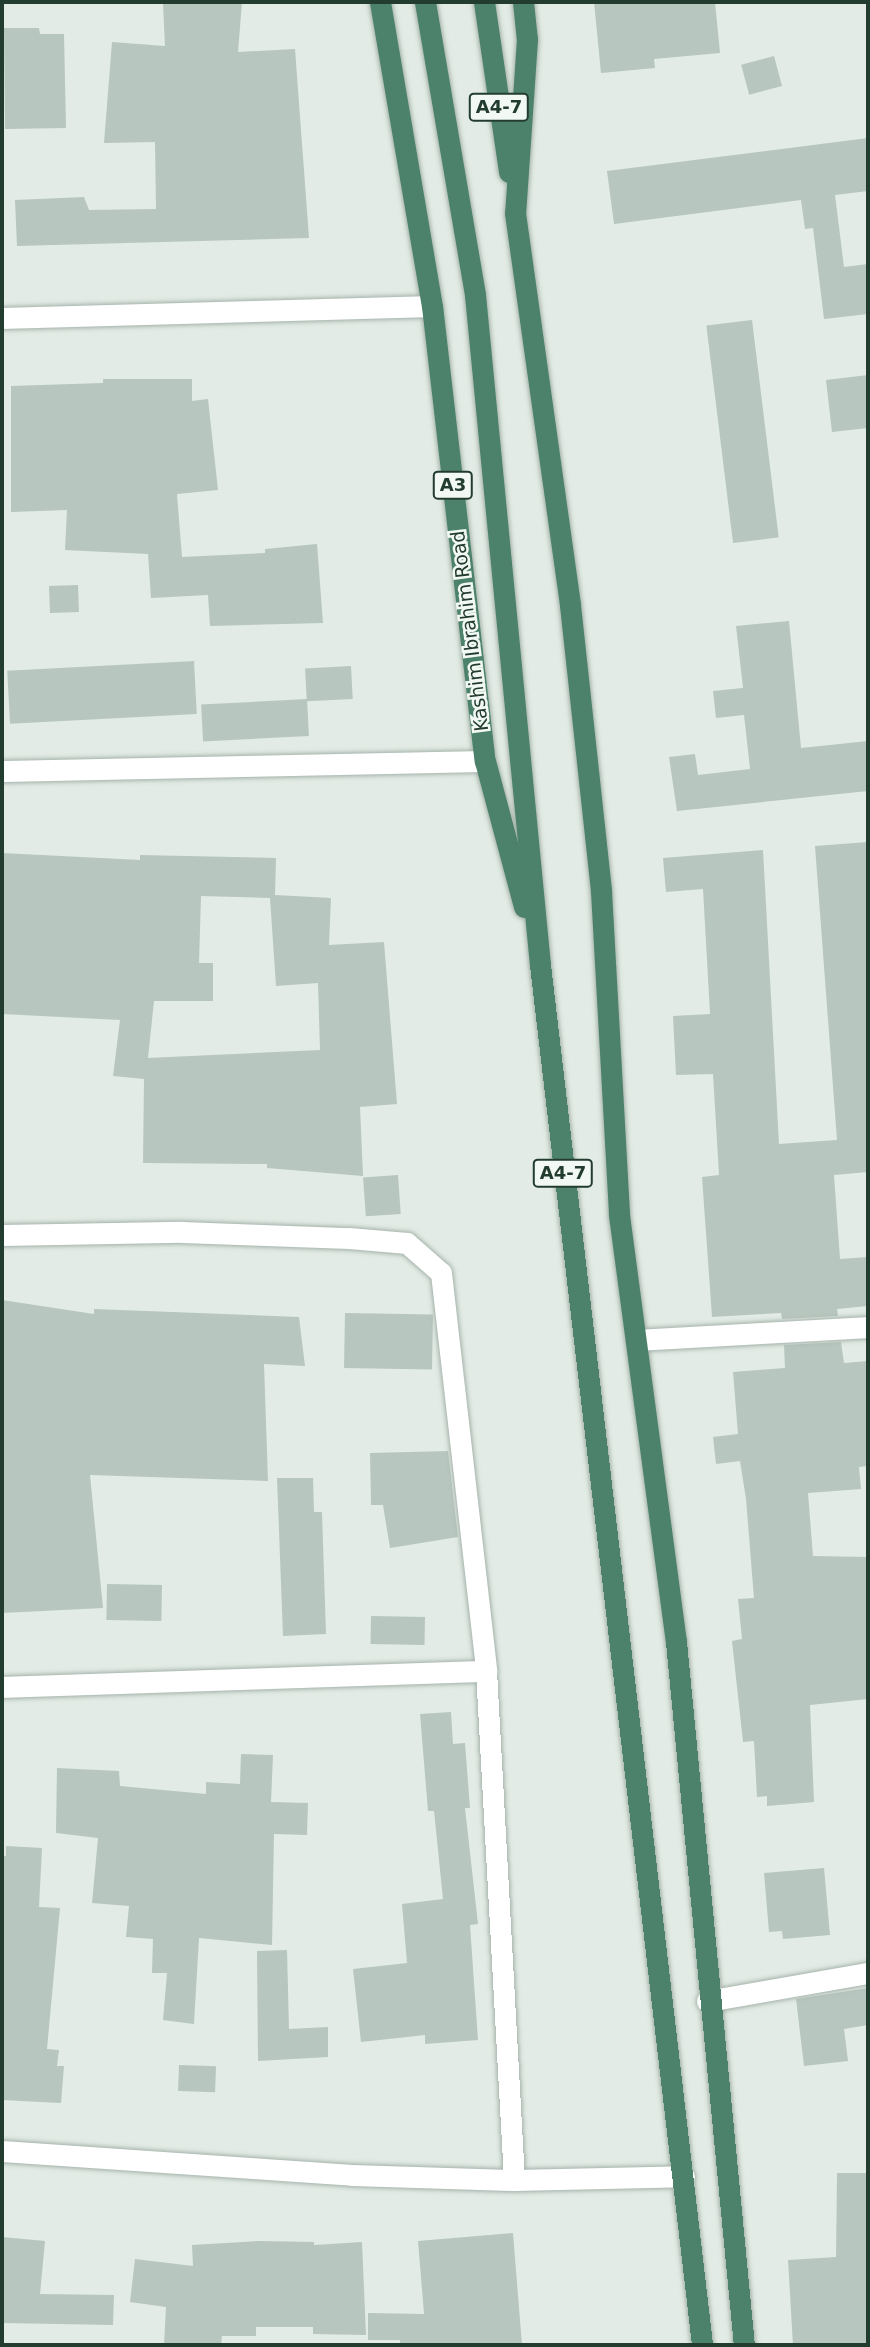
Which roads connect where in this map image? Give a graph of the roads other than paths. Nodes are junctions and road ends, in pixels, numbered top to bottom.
1 (380, 2) edge
2 (425, 2) edge
3 (484, 2) edge
4 (523, 2) edge
5 (515, 213) junction
6 (432, 306) junction
7 (2, 318) edge
8 (485, 761) junction
9 (2, 771) edge
10 (540, 965) junction
11 (2, 1235) edge
12 (868, 1327) edge
13 (637, 1340) junction
14 (486, 1671) junction
15 (2, 1687) edge
16 (868, 1973) edge
17 (708, 2001) junction
18 (2, 2151) edge
19 (684, 2176) junction
20 (514, 2180) junction
21 (702, 2345) edge
22 (744, 2345) edge

1 - 6 highway, Kashim Ibrahim Road / A3
2 - 10 highway, A4-7
3 - 5 highway, A4-7
4 - 5 highway, A4-7
5 - 13 highway, A4-7
6 - 7 street
6 - 8 highway, Kashim Ibrahim Road / A3
8 - 9 street
8 - 10 highway, Kashim Ibrahim Road / A3
10 - 19 highway, A4-7
11 - 14 street
12 - 13 street
13 - 17 highway, A4-7
14 - 15 street
14 - 20 street
16 - 17 street
17 - 22 highway, A4-7
18 - 20 street
19 - 20 street
19 - 21 highway, A4-7

